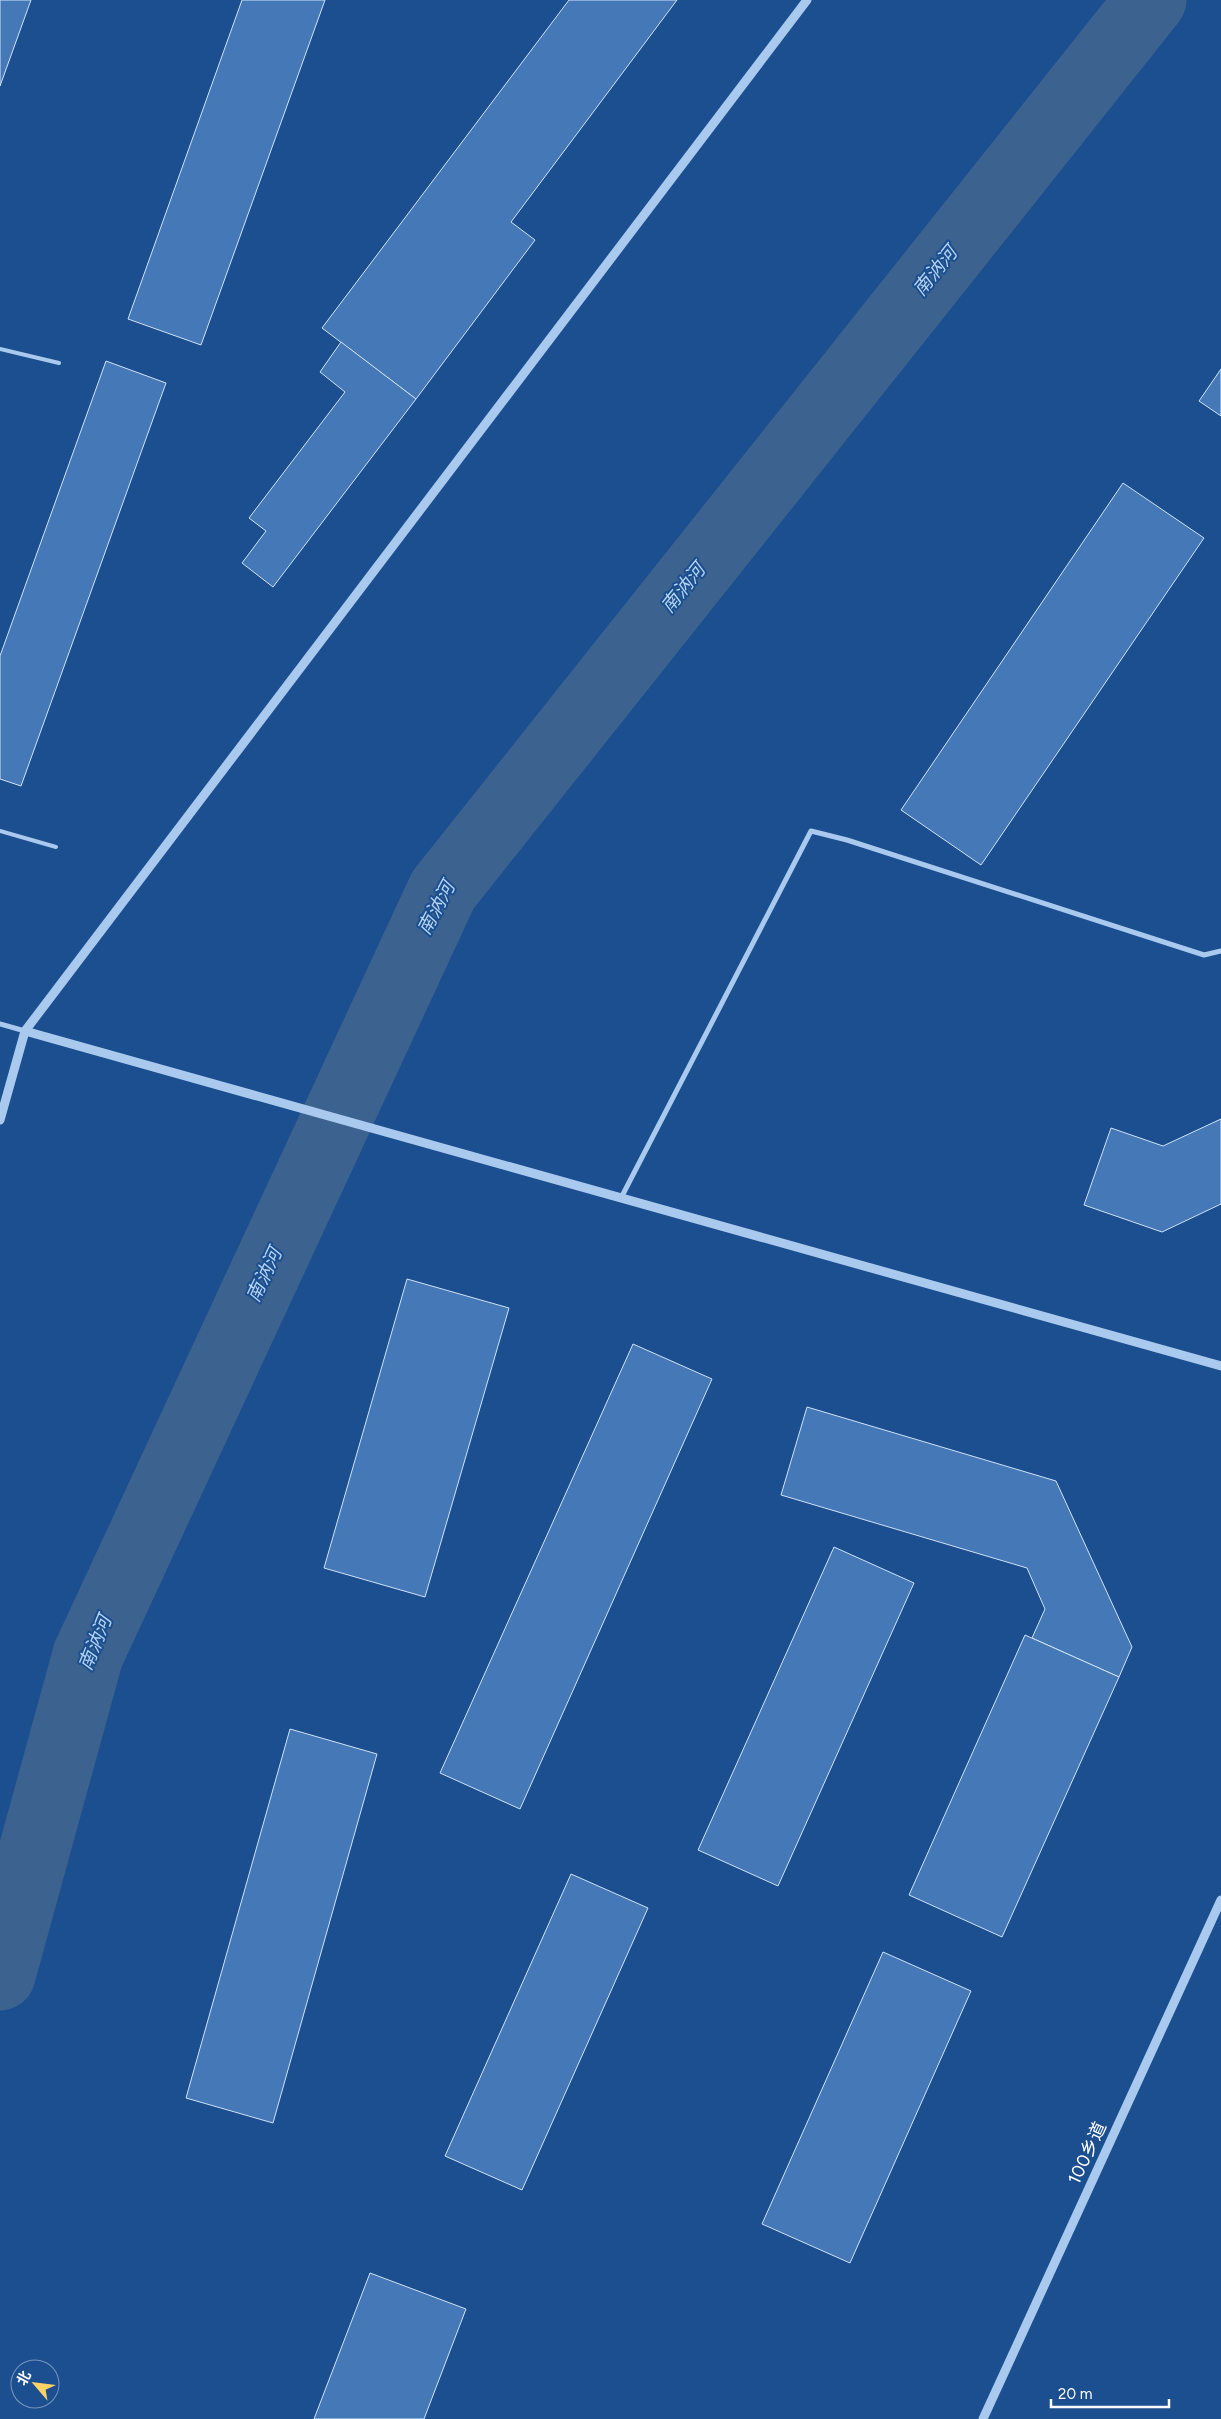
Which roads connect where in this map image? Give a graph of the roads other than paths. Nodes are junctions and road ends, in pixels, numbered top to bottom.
1 (807, 0) edge
2 (0, 349) edge
3 (59, 363) dead end
4 (0, 831) edge
5 (56, 847) dead end
6 (1221, 951) edge
7 (0, 1024) edge
8 (25, 1031) junction
9 (0, 1120) edge
10 (621, 1198) junction
11 (1221, 1366) edge
12 (1221, 1900) edge
13 (983, 2419) edge

1 - 8 street
2 - 3 lane
4 - 5 lane
6 - 10 street
7 - 8 street
8 - 9 street
8 - 10 street
10 - 11 street
12 - 13 street, 100乡道

